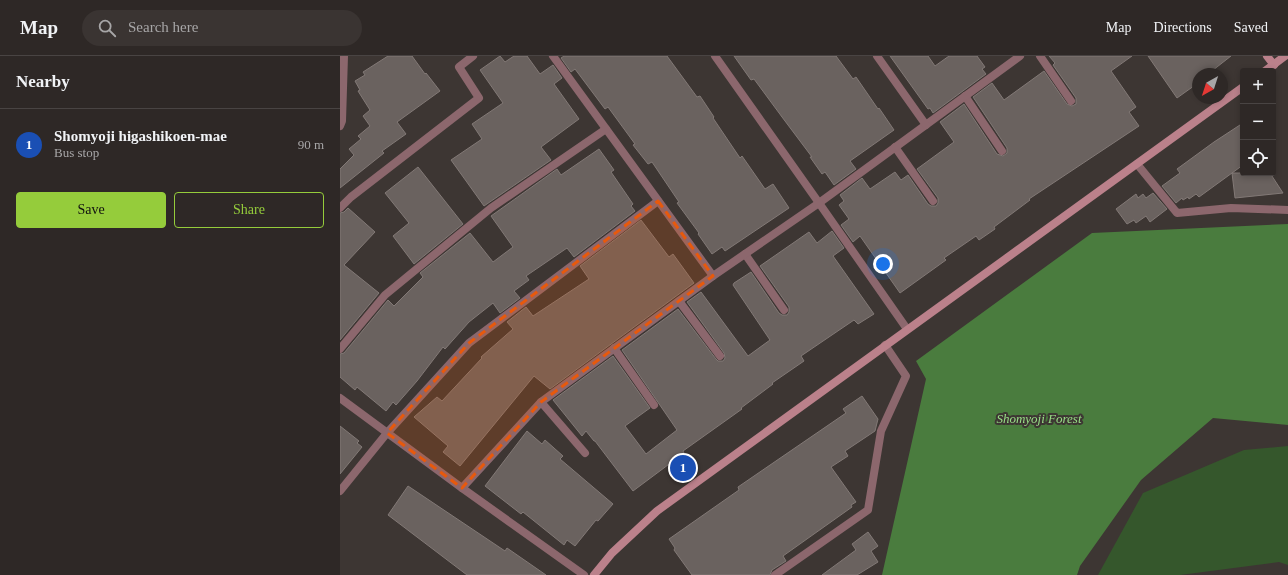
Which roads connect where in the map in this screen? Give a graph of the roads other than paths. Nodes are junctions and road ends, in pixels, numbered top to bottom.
1 (344, 56) edge
2 (473, 56) edge
3 (553, 56) edge
4 (715, 56) edge
5 (877, 56) edge
6 (1020, 56) edge
7 (1040, 56) edge
8 (1267, 56) edge
9 (1285, 56) edge
10 (1274, 65) junction
11 (1270, 68) edge
12 (1240, 89) edge
13 (965, 96) junction
14 (1071, 101) dead end
15 (926, 125) junction
16 (340, 126) edge
17 (606, 129) junction
18 (895, 147) junction
19 (1002, 151) dead end
20 (1137, 164) junction
21 (933, 201) dead end
22 (658, 202) junction
23 (819, 202) junction
24 (340, 208) edge
25 (1288, 210) edge
26 (745, 254) junction
27 (712, 276) junction
28 (679, 301) junction
29 (784, 310) dead end
30 (906, 330) junction
31 (885, 345) junction
32 (614, 348) junction
33 (340, 349) edge
34 (720, 356) dead end
35 (340, 398) edge
36 (541, 402) junction
37 (654, 405) dead end
38 (387, 433) junction
39 (585, 453) dead end
40 (462, 488) junction
41 (340, 491) edge
42 (584, 575) edge
43 (594, 575) edge
44 (775, 575) edge

1 - 16 street
2 - 24 street
3 - 17 street
4 - 23 street
5 - 15 street
6 - 13 street
7 - 14 street
8 - 10 street
9 - 10 street
10 - 11 street
12 - 20 street
13 - 15 street
13 - 19 street
15 - 18 street
17 - 22 street
17 - 33 street
18 - 21 street
18 - 23 street
20 - 25 street
20 - 30 street
22 - 27 street
22 - 38 street
23 - 26 street
23 - 30 street
26 - 27 street
26 - 29 street
27 - 28 street
28 - 32 street
28 - 34 street
30 - 31 street
31 - 43 street
31 - 44 street
32 - 36 street
32 - 37 street
35 - 38 street
36 - 39 street
36 - 40 street
38 - 40 street
38 - 41 street
40 - 42 street

